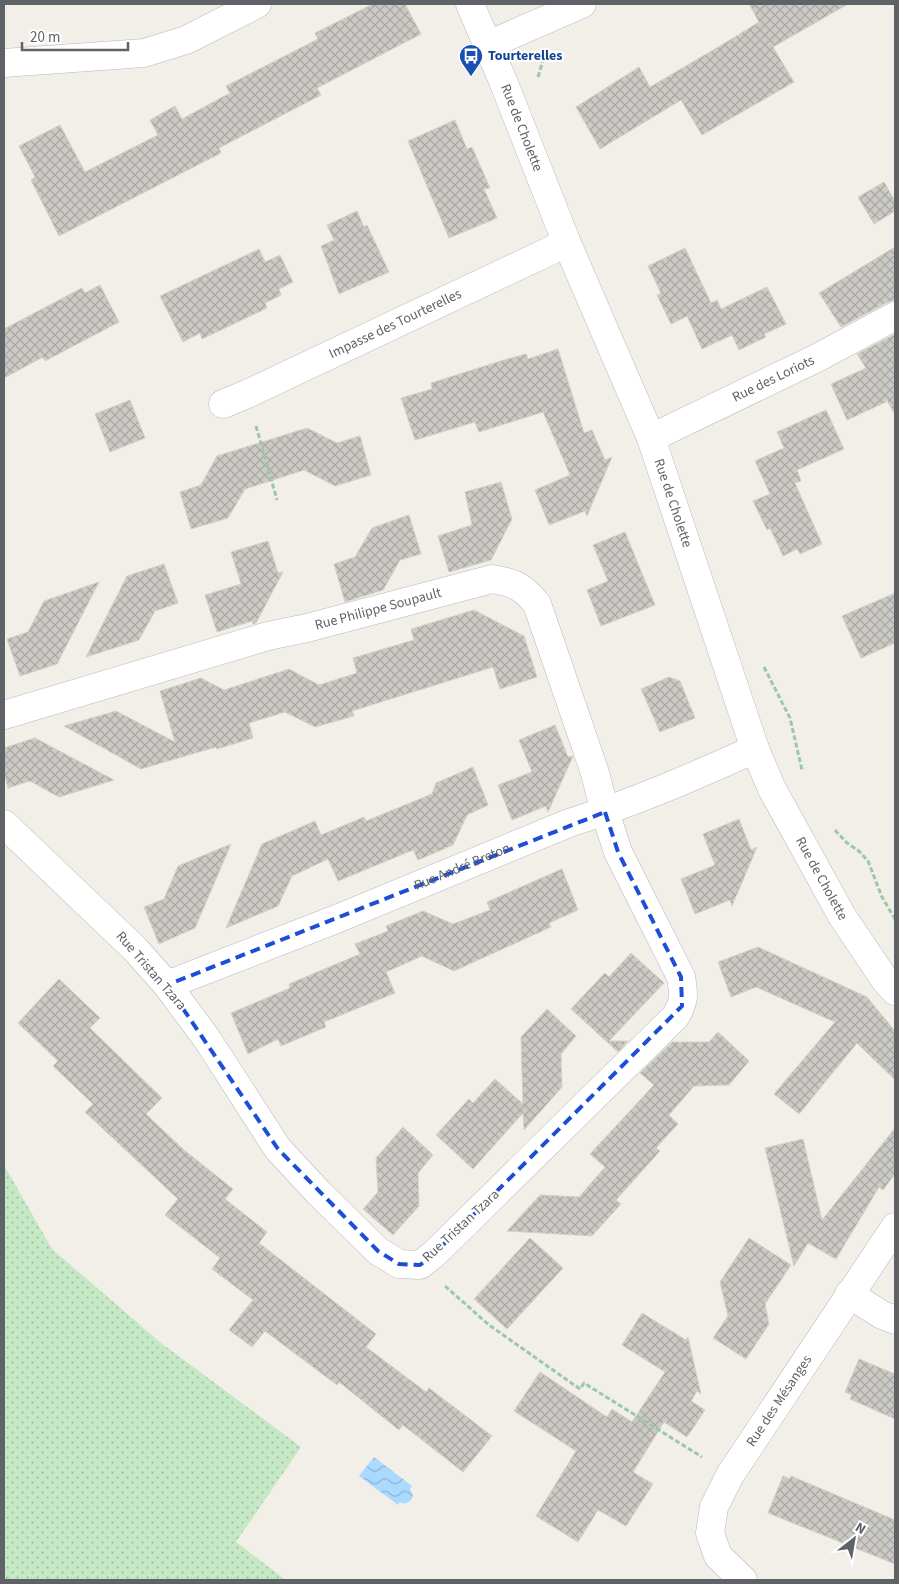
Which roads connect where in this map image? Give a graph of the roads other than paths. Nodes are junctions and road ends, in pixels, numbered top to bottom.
1 (257, 4) edge
2 (470, 4) edge
3 (582, 4) edge
4 (488, 45) junction
5 (4, 63) edge
6 (566, 241) junction
7 (895, 316) edge
8 (223, 404) dead end
9 (651, 438) junction
10 (4, 715) edge
11 (755, 749) junction
12 (605, 812) junction
13 (4, 824) edge
14 (167, 985) junction
15 (895, 991) edge
16 (895, 1227) edge
17 (849, 1294) junction
18 (895, 1320) edge
19 (743, 1580) edge

1 - 5 street
2 - 4 street, Rue de Cholette
3 - 4 street
4 - 6 street, Rue de Cholette
6 - 8 street, Impasse des Tourterelles
6 - 9 street, Rue de Cholette
7 - 9 street, Rue des Loriots
9 - 11 street, Rue de Cholette
10 - 12 street, Rue Philippe Soupault
11 - 12 street, Rue André Breton
11 - 15 street, Rue de Cholette
12 - 14 street, Rue André Breton
12 - 14 street, Rue Tristan Tzara
13 - 14 street, Rue Tristan Tzara
16 - 17 street, Rue des Mésanges
17 - 18 street
17 - 19 street, Rue des Mésanges

